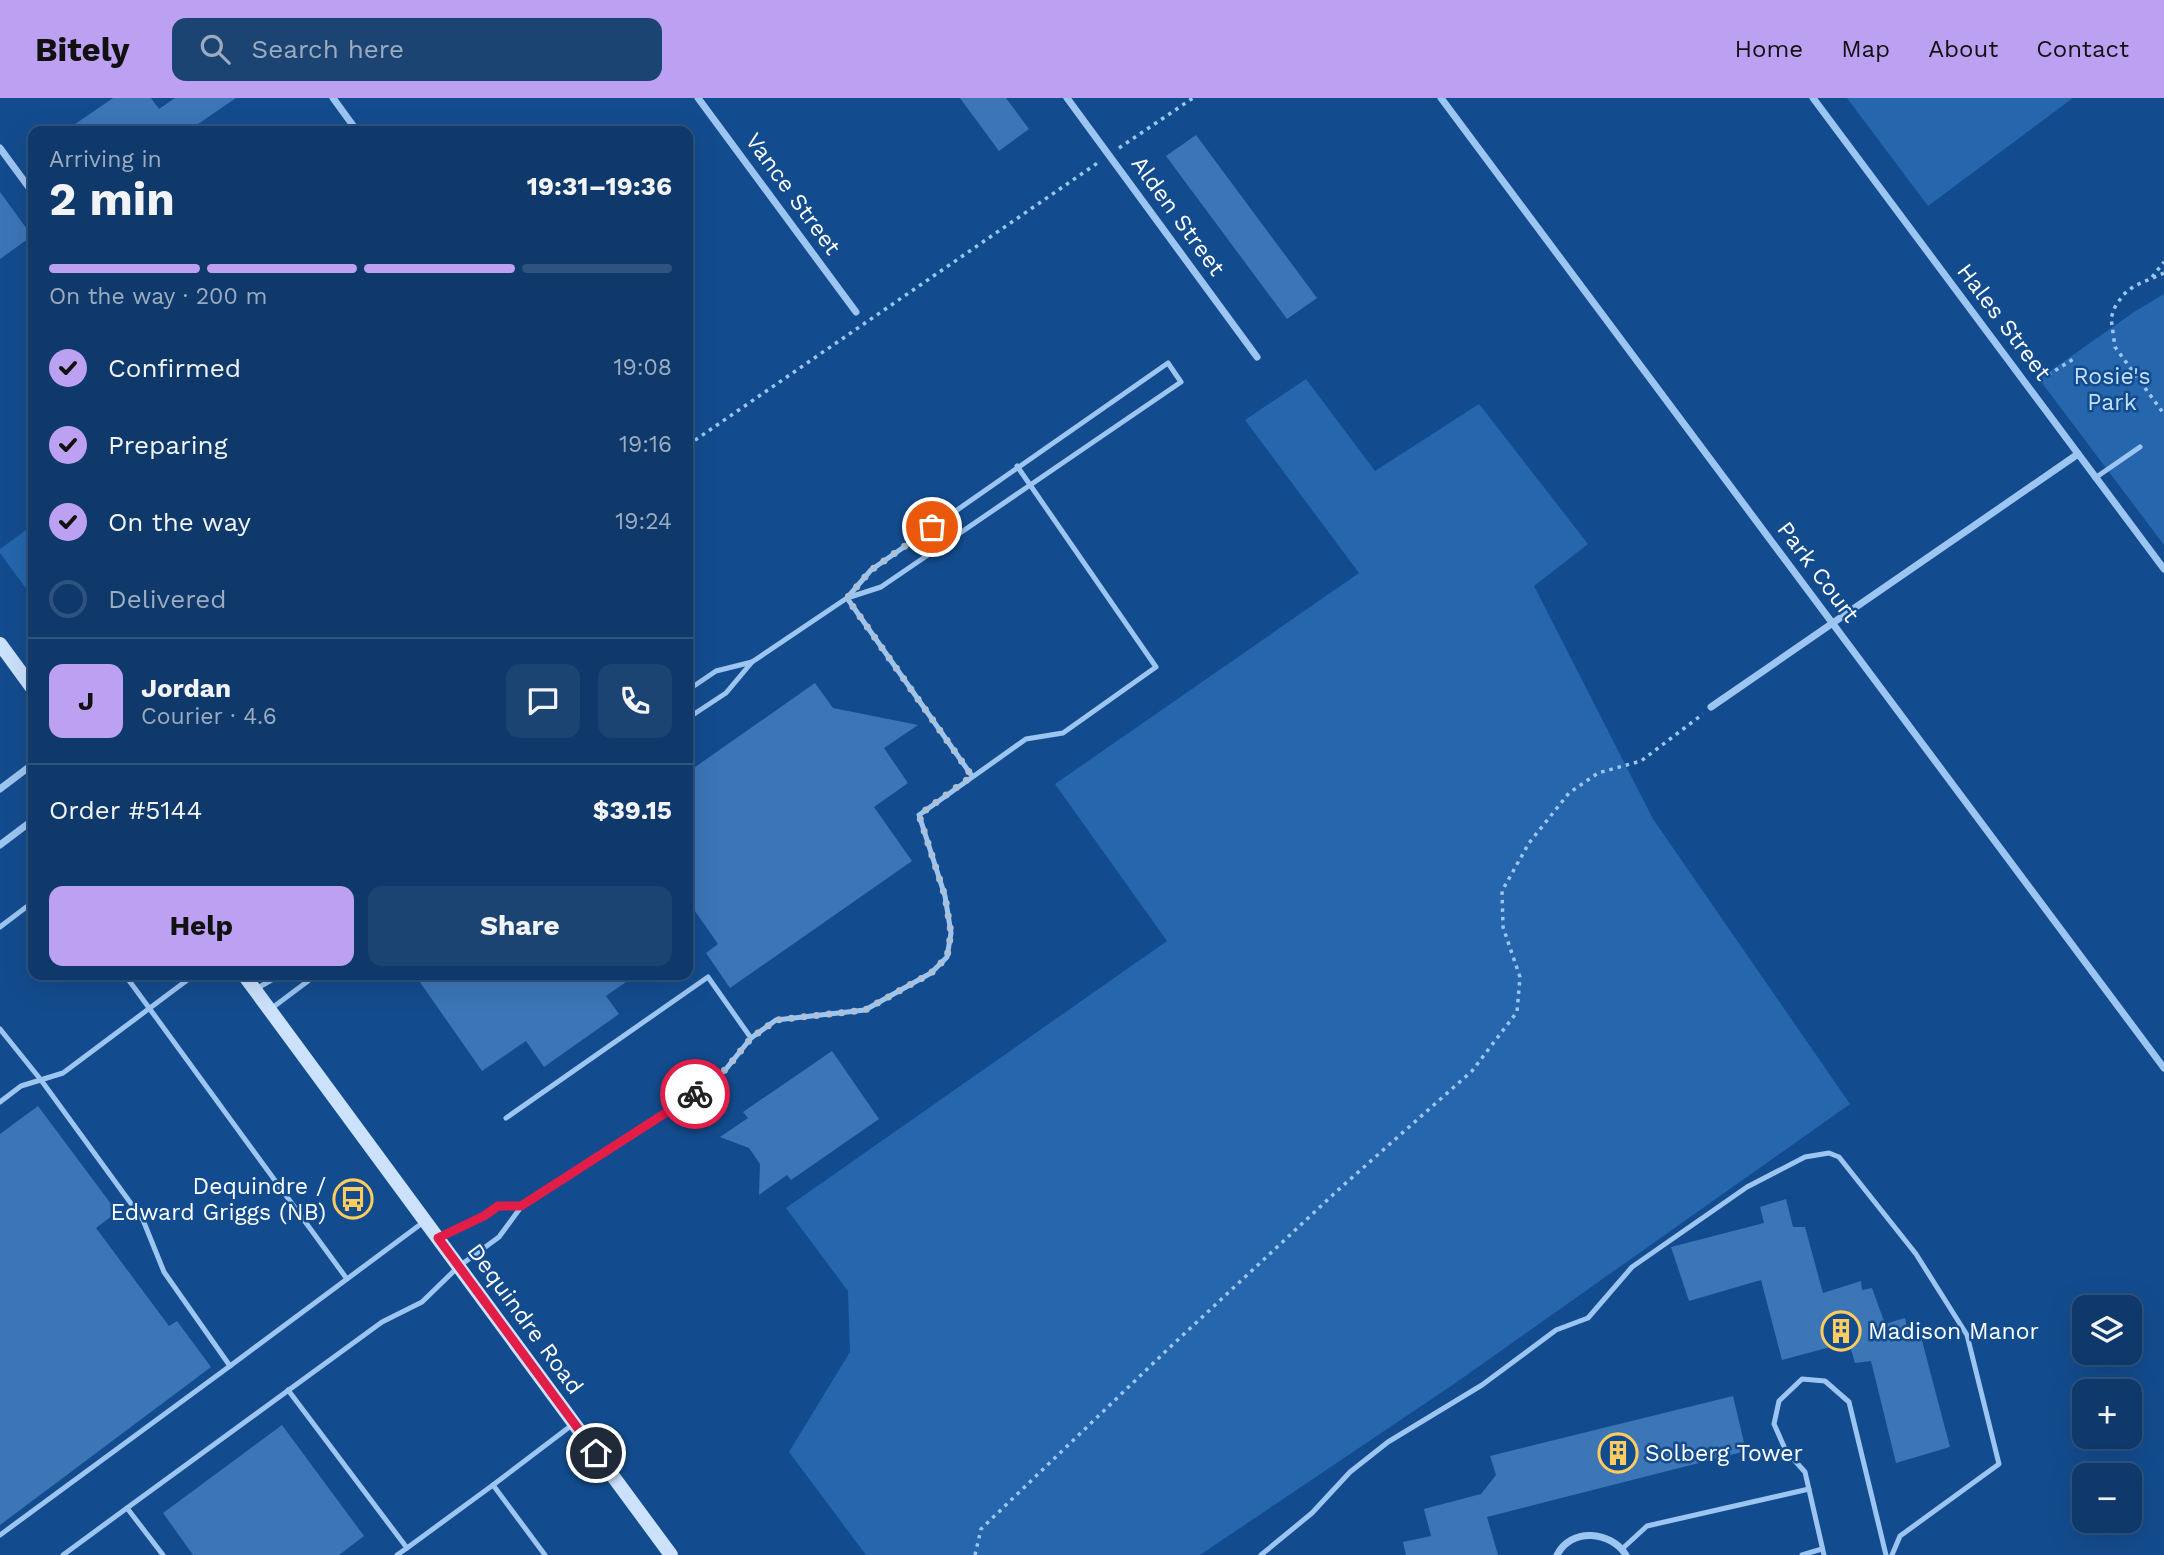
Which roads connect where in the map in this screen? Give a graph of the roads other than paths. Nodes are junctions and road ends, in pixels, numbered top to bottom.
1 (333, 98) edge
2 (698, 98) edge
3 (1067, 98) edge
4 (1441, 98) edge
5 (1812, 98) edge
6 (353, 126) edge
7 (0, 148) edge
8 (28, 185) edge
9 (856, 312) dead end
10 (1257, 357) dead end
11 (2140, 447) dead end
12 (2077, 454) junction
13 (1017, 466) junction
14 (2095, 478) junction
15 (1030, 485) junction
16 (2164, 569) edge
17 (847, 598) junction
18 (1833, 623) junction
19 (0, 644) edge
20 (752, 662) junction
21 (28, 683) edge
22 (693, 687) edge
23 (1711, 707) road end
24 (693, 715) edge
25 (28, 768) edge
26 (972, 776) junction
27 (0, 789) edge
28 (28, 824) edge
29 (0, 845) edge
30 (28, 906) edge
31 (0, 927) edge
32 (129, 980) edge
33 (187, 980) edge
34 (248, 980) edge
35 (272, 980) edge
36 (309, 980) edge
37 (255, 990) junction
38 (149, 1007) junction
39 (269, 1010) junction
40 (0, 1029) edge
41 (751, 1038) junction
42 (2164, 1068) edge
43 (41, 1080) junction
44 (0, 1102) edge
45 (506, 1118) dead end
46 (521, 1206) junction
47 (425, 1221) junction
48 (438, 1238) junction
49 (458, 1267) junction
50 (347, 1279) junction
51 (230, 1366) junction
52 (288, 1390) junction
53 (574, 1423) junction
54 (493, 1485) junction
55 (1809, 1489) junction
56 (127, 1507) junction
57 (0, 1535) edge
58 (407, 1548) junction
59 (1624, 1552) edge
60 (1823, 1552) edge
61 (63, 1555) edge
62 (163, 1555) edge
63 (397, 1555) edge
64 (545, 1555) edge
65 (671, 1555) edge
66 (1261, 1555) edge
67 (1557, 1555) edge
68 (1802, 1555) edge
69 (1886, 1555) edge
70 (1892, 1555) edge

1 - 6 street
2 - 9 street, Vance Street
3 - 10 street, Alden Street
4 - 18 street, Park Court
5 - 12 street, Hales Street
7 - 8 street
11 - 14 lane
12 - 14 street, Hales Street
12 - 18 street
13 - 15 lane
13 - 15 lane
13 - 17 lane
14 - 16 street, Hales Street
15 - 17 lane
15 - 26 lane
17 - 20 lane
17 - 26 lane
18 - 23 street
18 - 42 street, Park Court
19 - 21 main road
20 - 22 lane
20 - 24 lane
25 - 27 street
26 - 41 lane
28 - 29 street
30 - 31 lane
32 - 38 lane
33 - 38 lane
34 - 37 main road, Dequindre Road
35 - 37 lane
36 - 39 lane
37 - 39 main road, Dequindre Road
38 - 43 lane
38 - 50 lane
39 - 47 main road, Dequindre Road
40 - 43 lane
41 - 45 lane
41 - 46 lane
43 - 44 lane
43 - 51 lane
46 - 48 lane
46 - 49 lane
47 - 48 main road, Dequindre Road
47 - 50 lane
48 - 49 main road, Dequindre Road
49 - 52 lane
49 - 53 main road, Dequindre Road
50 - 51 lane
51 - 57 lane
52 - 56 lane
52 - 58 lane
53 - 54 lane
53 - 65 main road, Dequindre Road
54 - 58 lane
54 - 64 lane
55 - 59 lane
55 - 60 lane
55 - 69 lane
56 - 61 lane
56 - 62 lane
58 - 63 lane
59 - 67 street
60 - 68 lane
66 - 70 lane

